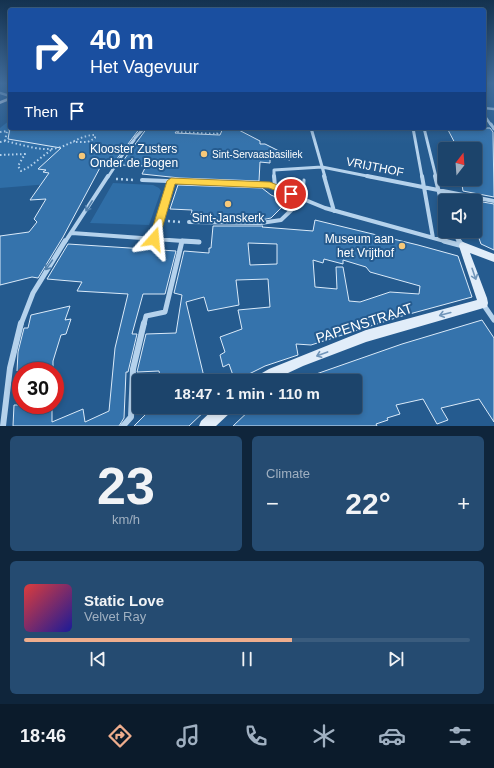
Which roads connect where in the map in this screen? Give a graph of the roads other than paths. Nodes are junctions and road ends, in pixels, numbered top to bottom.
1 (486, 118) edge
2 (494, 129) edge
3 (142, 130) edge
4 (312, 130) edge
5 (413, 130) edge
6 (424, 130) edge
7 (322, 167) junction
8 (142, 180) road end
9 (304, 180) dead end
10 (171, 181) junction
11 (275, 186) junction
12 (424, 187) junction
13 (438, 190) junction
14 (439, 194) edge
15 (303, 199) junction
16 (494, 200) edge
17 (334, 211) junction
18 (189, 222) road end
19 (72, 233) junction
20 (433, 238) junction
21 (457, 238) edge
22 (154, 239) junction
23 (182, 241) junction
24 (199, 242) dead end
25 (463, 246) junction
26 (494, 258) edge
27 (483, 303) junction
28 (494, 320) edge
29 (271, 374) edge
30 (219, 414) edge
31 (3, 426) edge
32 (124, 426) edge
33 (206, 426) edge

1 - 2 street
3 -> 19 street
4 - 7 street
5 - 12 street, VRIJTHOF
6 - 13 street
7 - 11 street, VRIJTHOF
7 - 12 street, VRIJTHOF
7 - 17 street
8 - 10 street
9 - 15 lane
10 - 11 street
10 - 22 street
11 - 15 street
12 - 13 street
12 - 20 street, VRIJTHOF
13 - 14 street
13 - 16 street
15 - 17 street
15 - 18 street
17 - 20 street
19 - 22 street
19 -> 31 street
20 - 25 street
21 - 25 street
22 - 23 street
23 - 24 street
23 - 32 street
25 - 26 street
25 -> 27 street
27 - 28 street
27 -> 29 street, PAPENSTRAAT
30 - 33 street

